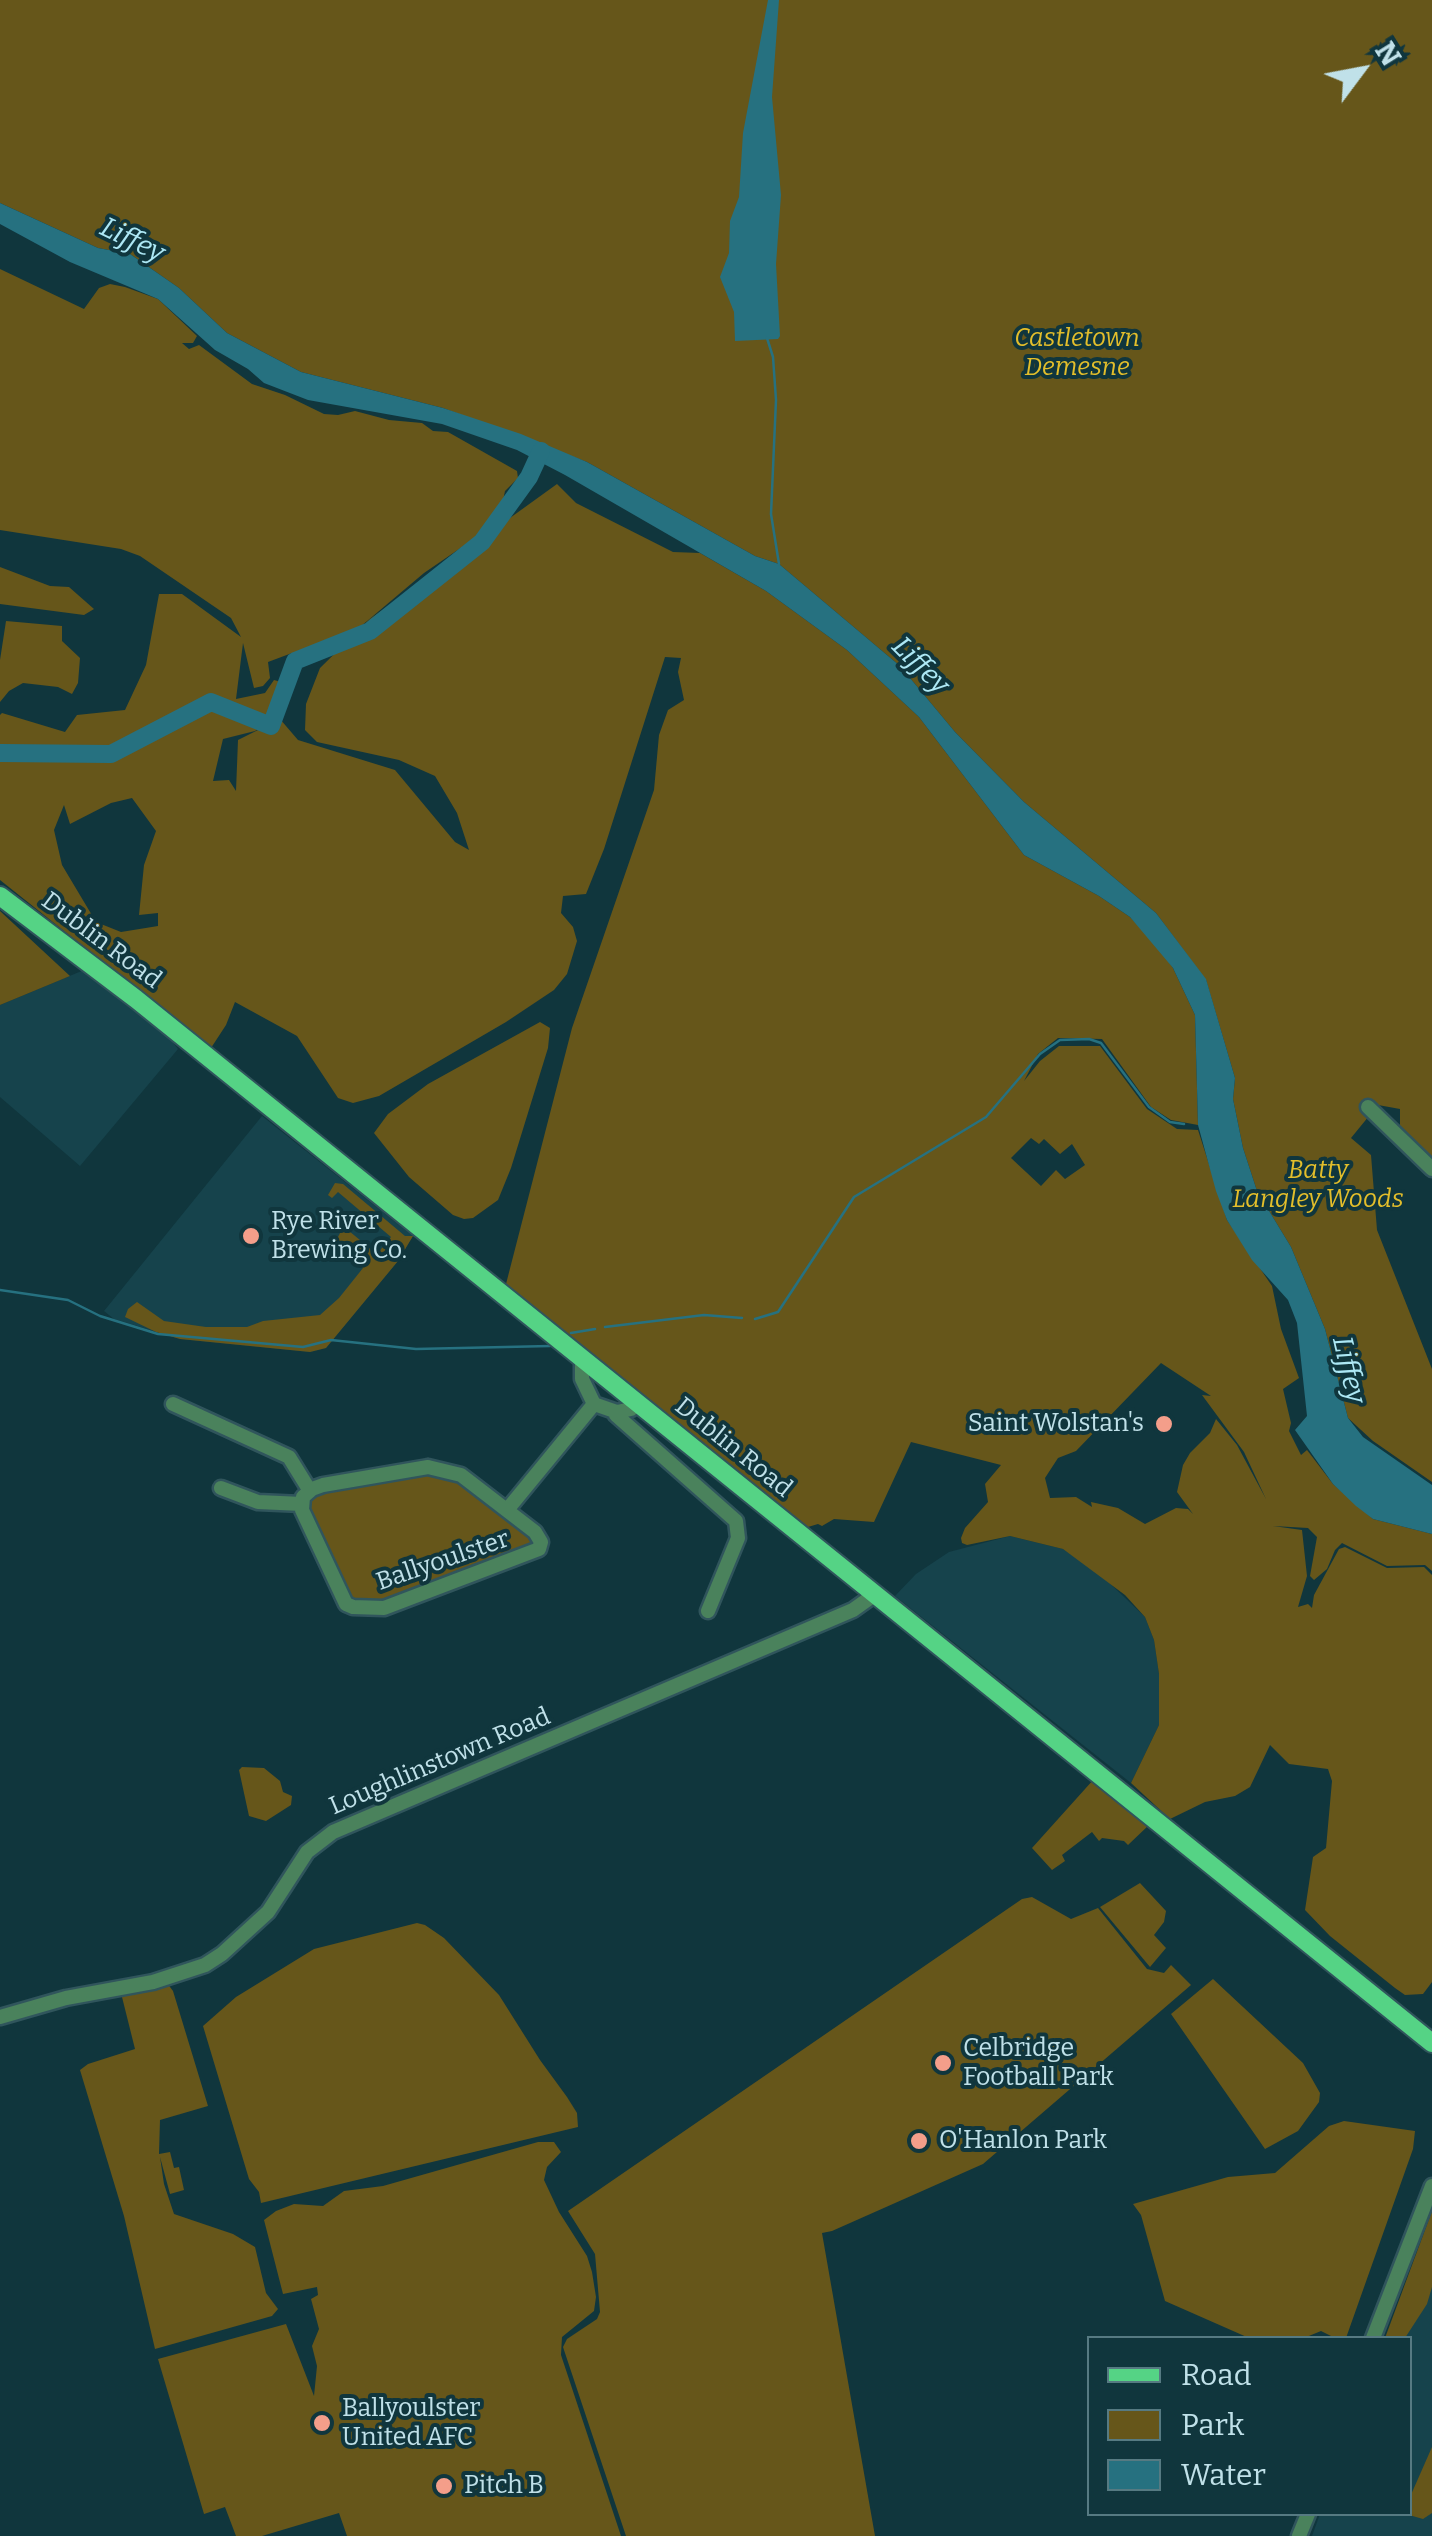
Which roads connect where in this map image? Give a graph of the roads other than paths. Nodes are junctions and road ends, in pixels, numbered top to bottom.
1 (0, 896) edge
2 (1368, 1107) dead end
3 (1432, 1169) edge
4 (586, 1361) junction
5 (637, 1403) junction
6 (173, 1404) dead end
7 (594, 1404) junction
8 (617, 1412) junction
9 (220, 1488) dead end
10 (306, 1497) junction
11 (507, 1510) junction
12 (874, 1594) junction
13 (708, 1610) dead end
14 (0, 2017) edge
15 (1432, 2042) edge
16 (1432, 2186) edge
17 (1374, 2336) edge

1 - 4 main road, Dublin Road
2 - 3 street
4 - 5 main road, Dublin Road
4 - 7 street
5 - 8 street
5 - 12 main road, Dublin Road
6 - 10 street
7 - 8 street
7 - 11 street, Ballyoulster
8 - 13 street
9 - 10 street
10 - 11 street, Ballyoulster
10 - 11 street, Ballyoulster
12 - 14 street, Loughlinstown Road
12 - 15 main road, Dublin Road
16 - 17 street

